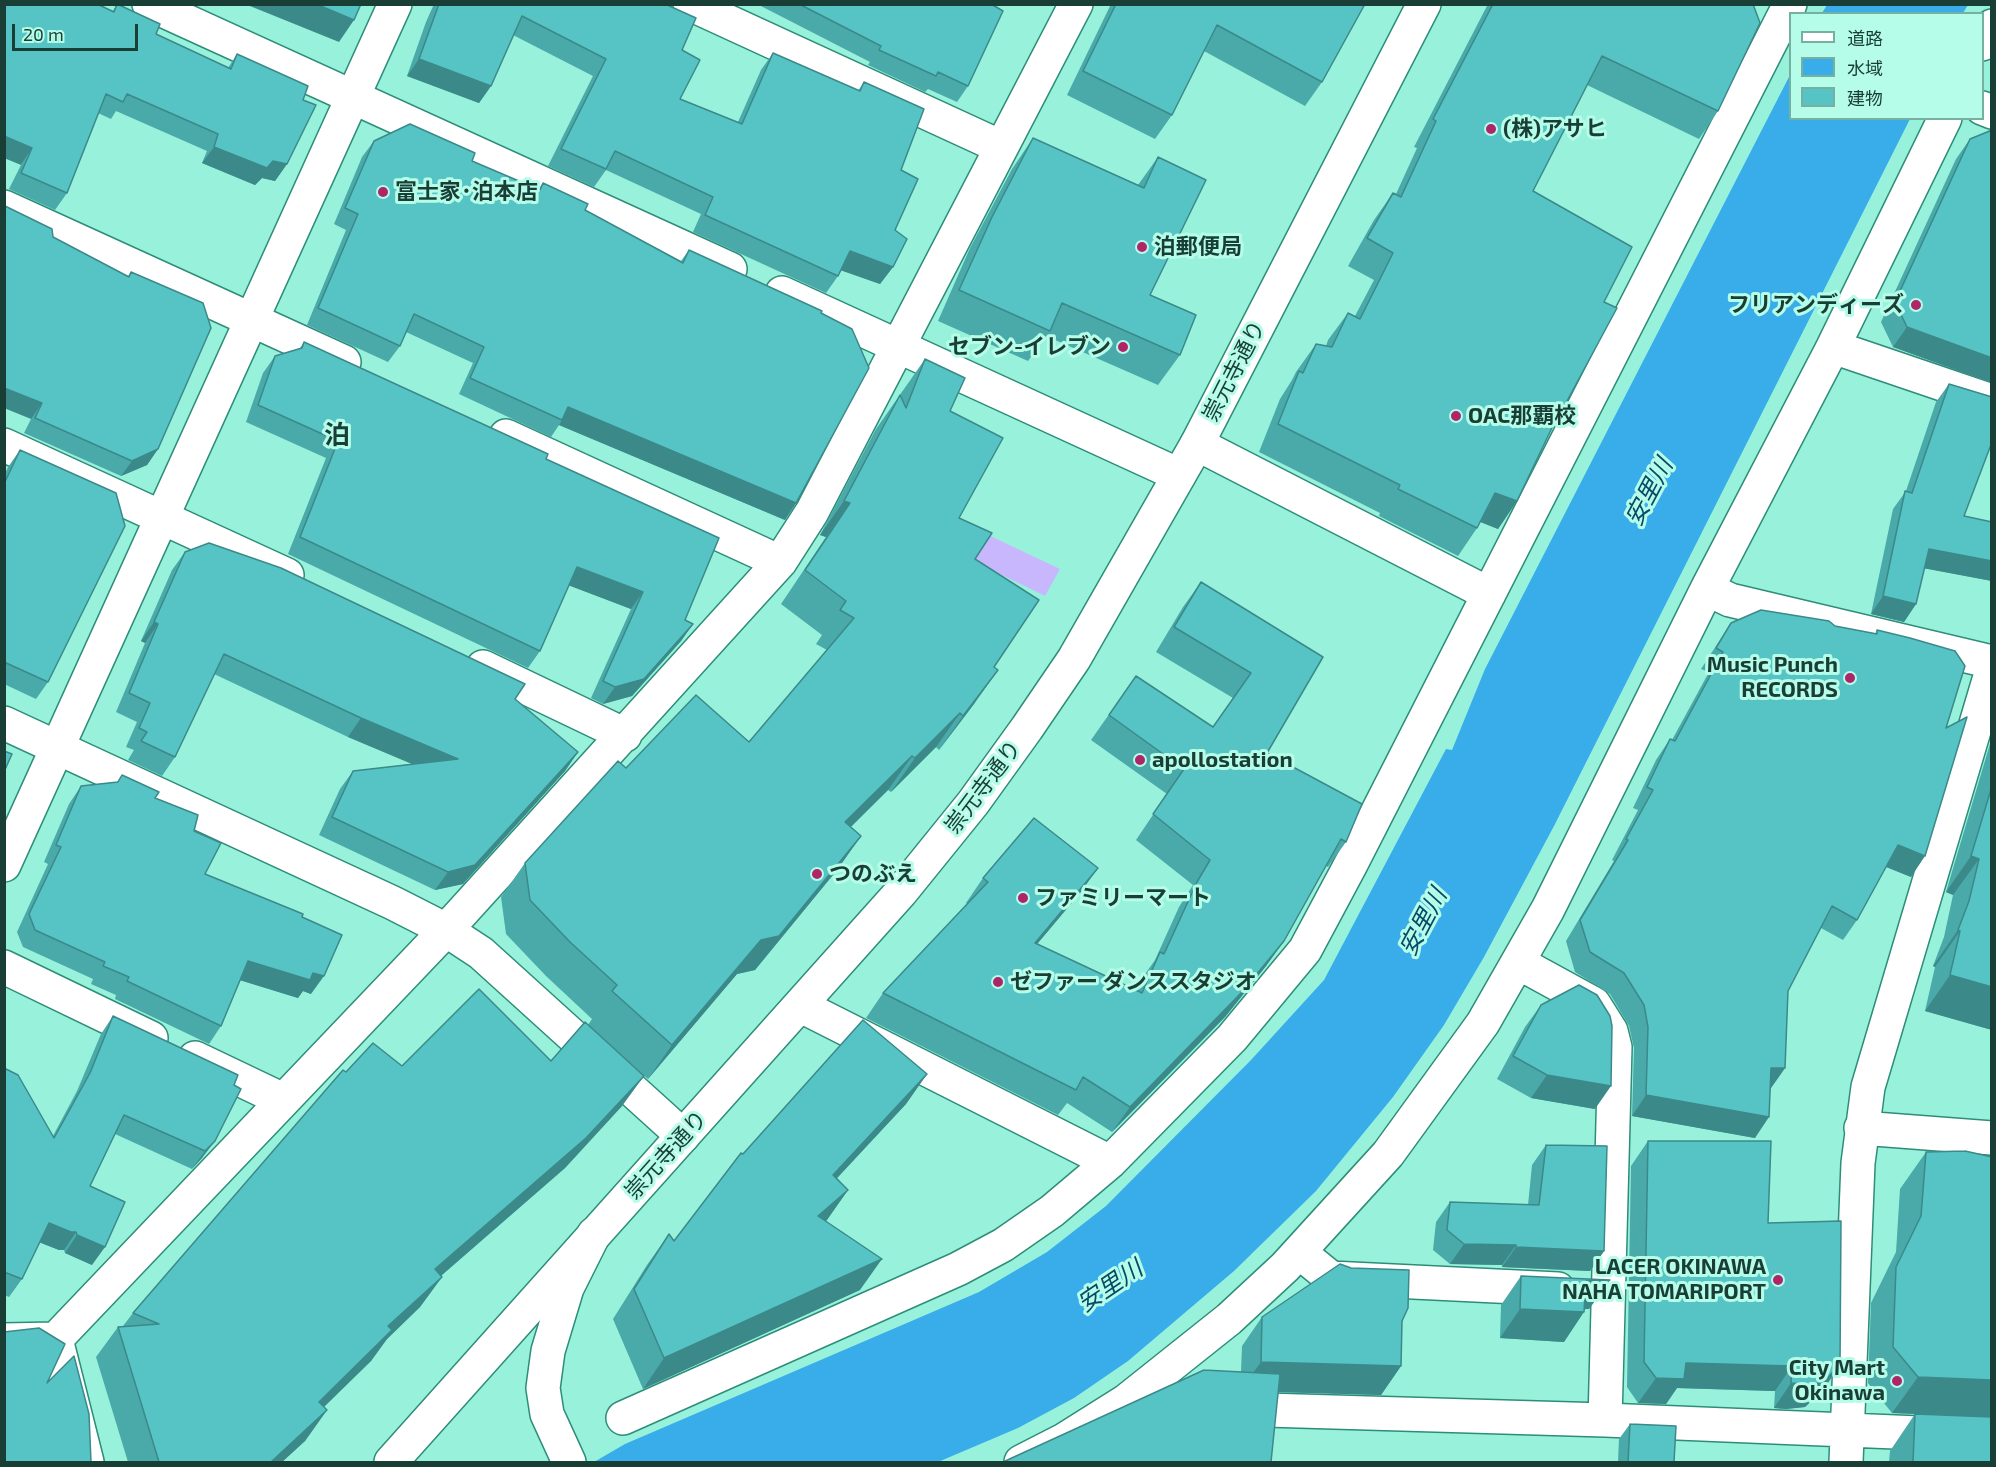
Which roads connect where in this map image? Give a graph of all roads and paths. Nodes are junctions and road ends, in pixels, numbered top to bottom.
1 (149, 4) edge
2 (395, 4) edge
3 (690, 4) edge
4 (1076, 4) edge
5 (1424, 4) edge
6 (1785, 9) edge
7 (1992, 26) edge
8 (1984, 42) edge
9 (352, 97) junction
10 (1944, 120) edge
11 (1001, 147) junction
12 (4, 207) edge
13 (251, 320) junction
14 (899, 347) junction
15 (1833, 347) junction
16 (373, 376) edge
17 (1992, 401) edge
18 (480, 424) edge
19 (1197, 444) junction
20 (4, 445) edge
21 (1179, 475) junction
22 (163, 515) junction
23 (780, 561) junction
24 (315, 588) edge
25 (1707, 589) junction
26 (1489, 594) junction
27 (454, 654) edge
28 (1992, 662) edge
29 (1992, 670) edge
30 (4, 723) edge
31 (625, 735) junction
32 (59, 747) junction
33 (4, 865) edge
34 (446, 930) junction
35 (1519, 963) junction
36 (4, 967) edge
37 (801, 1005) junction
38 (283, 1100) junction
39 (1861, 1128) junction
40 (683, 1136) junction
41 (1992, 1138) edge
42 (1110, 1162) junction
43 (594, 1234) junction
44 (1299, 1252) junction
45 (1608, 1291) junction
46 (56, 1339) junction
47 (4, 1340) edge
48 (1191, 1382) junction
49 (623, 1418) dead end
50 (1605, 1420) junction
51 (1848, 1429) junction
52 (1992, 1436) edge
53 (87, 1462) edge
54 (390, 1462) edge
55 (568, 1462) edge
56 (1021, 1462) edge
57 (1846, 1462) edge

1 - 9 main road
2 - 9 main road
3 - 11 main road
4 - 11 main road
5 - 19 main road, 崇元寺通り
6 - 26 main road
7 - 8 main road
9 - 13 main road
9 - 14 main road
10 - 15 main road
11 - 14 main road
12 - 13 main road
13 - 16 main road
13 - 22 main road
14 - 21 main road
14 - 23 main road
15 - 17 main road
15 - 25 main road
18 - 23 main road
19 - 21 main road, 崇元寺通り
19 - 26 main road
20 - 22 main road
21 - 37 main road, 崇元寺通り
22 - 24 main road
22 - 32 main road
23 - 31 main road
25 - 28 main road
25 - 35 main road
26 - 42 main road
27 - 31 main road
29 - 39 main road
30 - 32 main road
31 - 34 main road
32 - 33 main road
32 - 34 main road
34 - 38 main road
34 - 40 main road
35 - 44 main road
35 - 45 main road
36 - 38 main road
37 - 40 main road, 崇元寺通り
37 - 42 main road
38 - 46 main road
39 - 41 main road
39 - 51 main road
40 - 43 main road, 崇元寺通り
42 - 49 main road
43 - 54 main road, 崇元寺通り
43 - 55 main road
44 - 45 main road
44 - 48 main road
45 - 50 main road
46 - 47 main road
46 - 53 main road
48 - 50 main road
48 - 56 main road
50 - 51 main road
51 - 52 main road
51 - 57 main road

